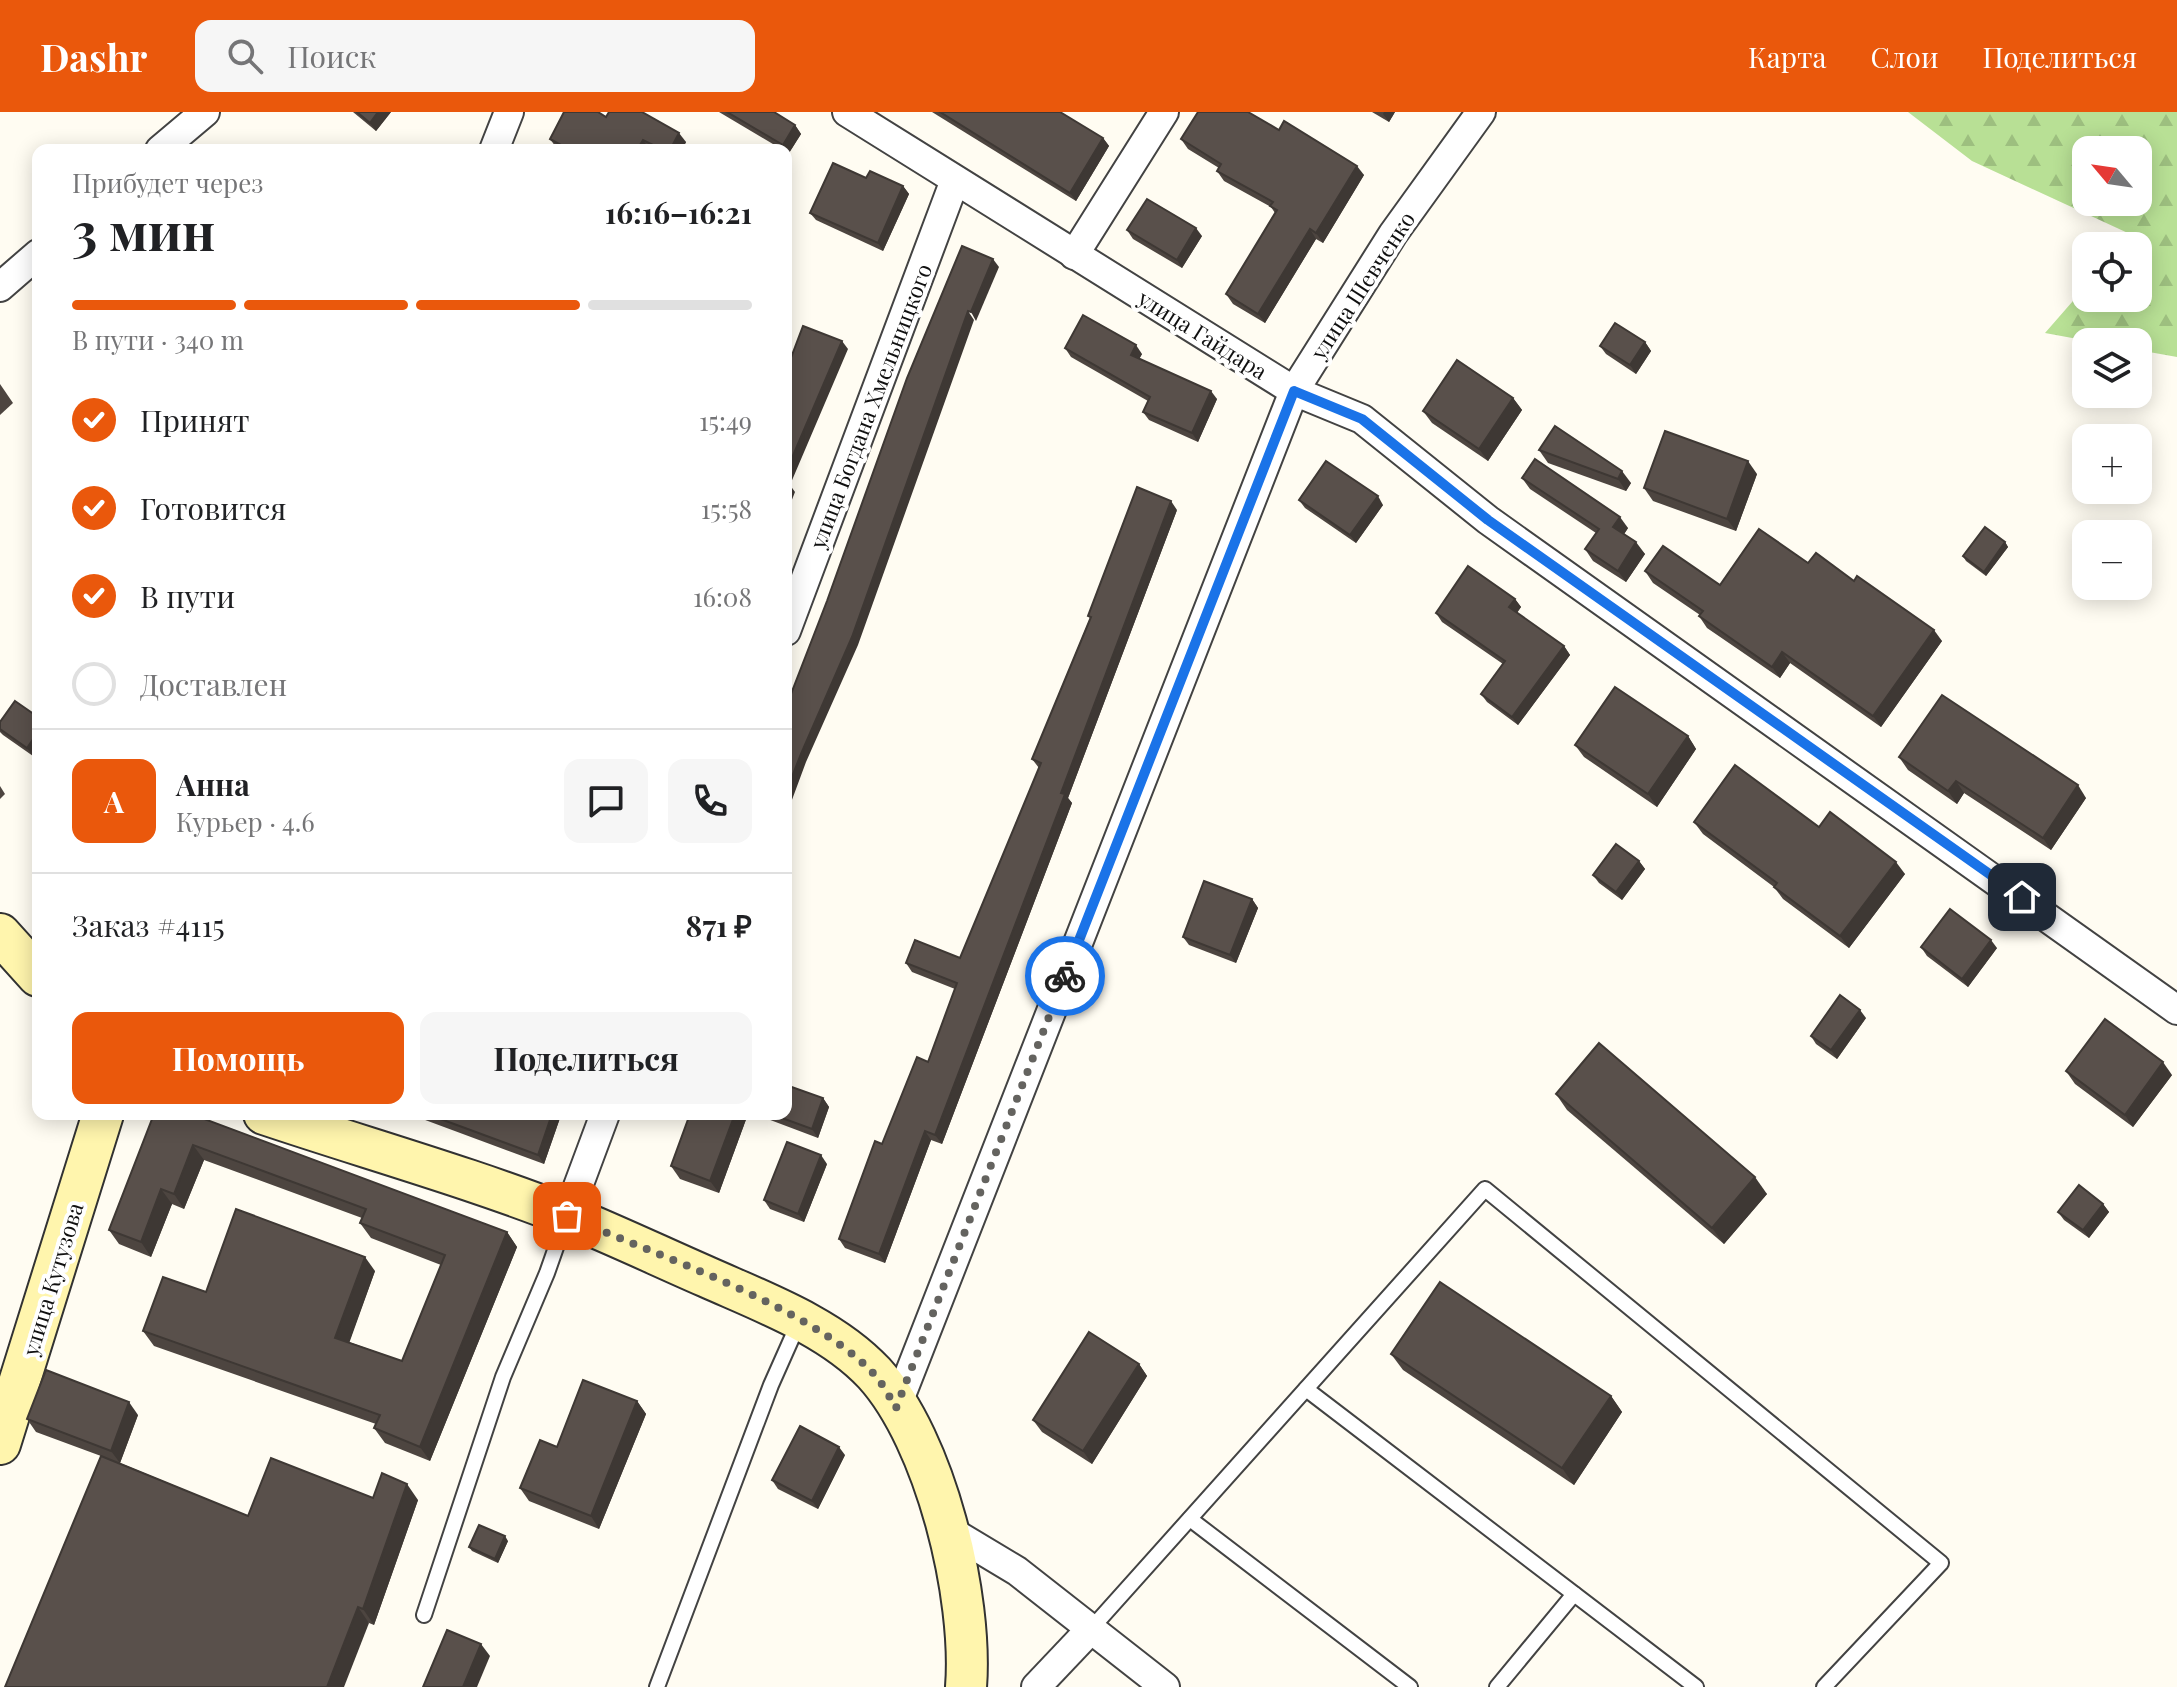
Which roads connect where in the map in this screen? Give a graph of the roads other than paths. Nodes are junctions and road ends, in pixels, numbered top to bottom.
1 (205, 112) edge
2 (509, 112) edge
3 (847, 112) edge
4 (1164, 112) edge
5 (1481, 112) edge
6 (167, 144) edge
7 (496, 144) edge
8 (955, 180) junction
9 (1074, 255) junction
10 (32, 259) edge
11 (0, 287) edge
12 (1294, 391) junction
13 (792, 615) edge
14 (0, 934) edge
15 (32, 969) edge
16 (2177, 1010) edge
17 (101, 1120) edge
18 (282, 1120) edge
19 (603, 1120) edge
20 (567, 1216) junction
21 (799, 1321) junction
22 (1306, 1389) junction
23 (896, 1408) junction
24 (2, 1434) edge
25 (1190, 1519) junction
26 (947, 1529) junction
27 (1574, 1594) junction
28 (424, 1615) dead end
29 (1090, 1630) junction
30 (657, 1687) edge
31 (966, 1687) edge
32 (1036, 1687) edge
33 (1165, 1687) edge
34 (1410, 1687) edge
35 (1497, 1687) edge
36 (1696, 1687) edge
37 (1824, 1687) edge

1 - 6 street
2 - 7 street
3 - 8 street, улица Гайдара
4 - 9 street
5 - 12 street, улица Шевченко
8 - 9 street, улица Гайдара
8 - 13 street, улица Богдана Хмельницкого
9 - 12 street, улица Гайдара
10 - 11 street
12 - 16 street, улица Гайдара
12 - 23 street, улица Шевченко
14 - 15 main road
17 - 24 main road, улица Кутузова
18 - 20 main road
19 - 20 street
20 - 21 main road
20 - 28 lane
21 - 23 main road
21 - 30 lane
22 - 25 lane
22 - 27 lane
22 - 37 lane
23 - 26 main road
25 - 29 lane
25 - 34 lane
26 - 29 street
26 - 31 main road
27 - 35 lane
27 - 36 lane
29 - 32 street
29 - 33 street

